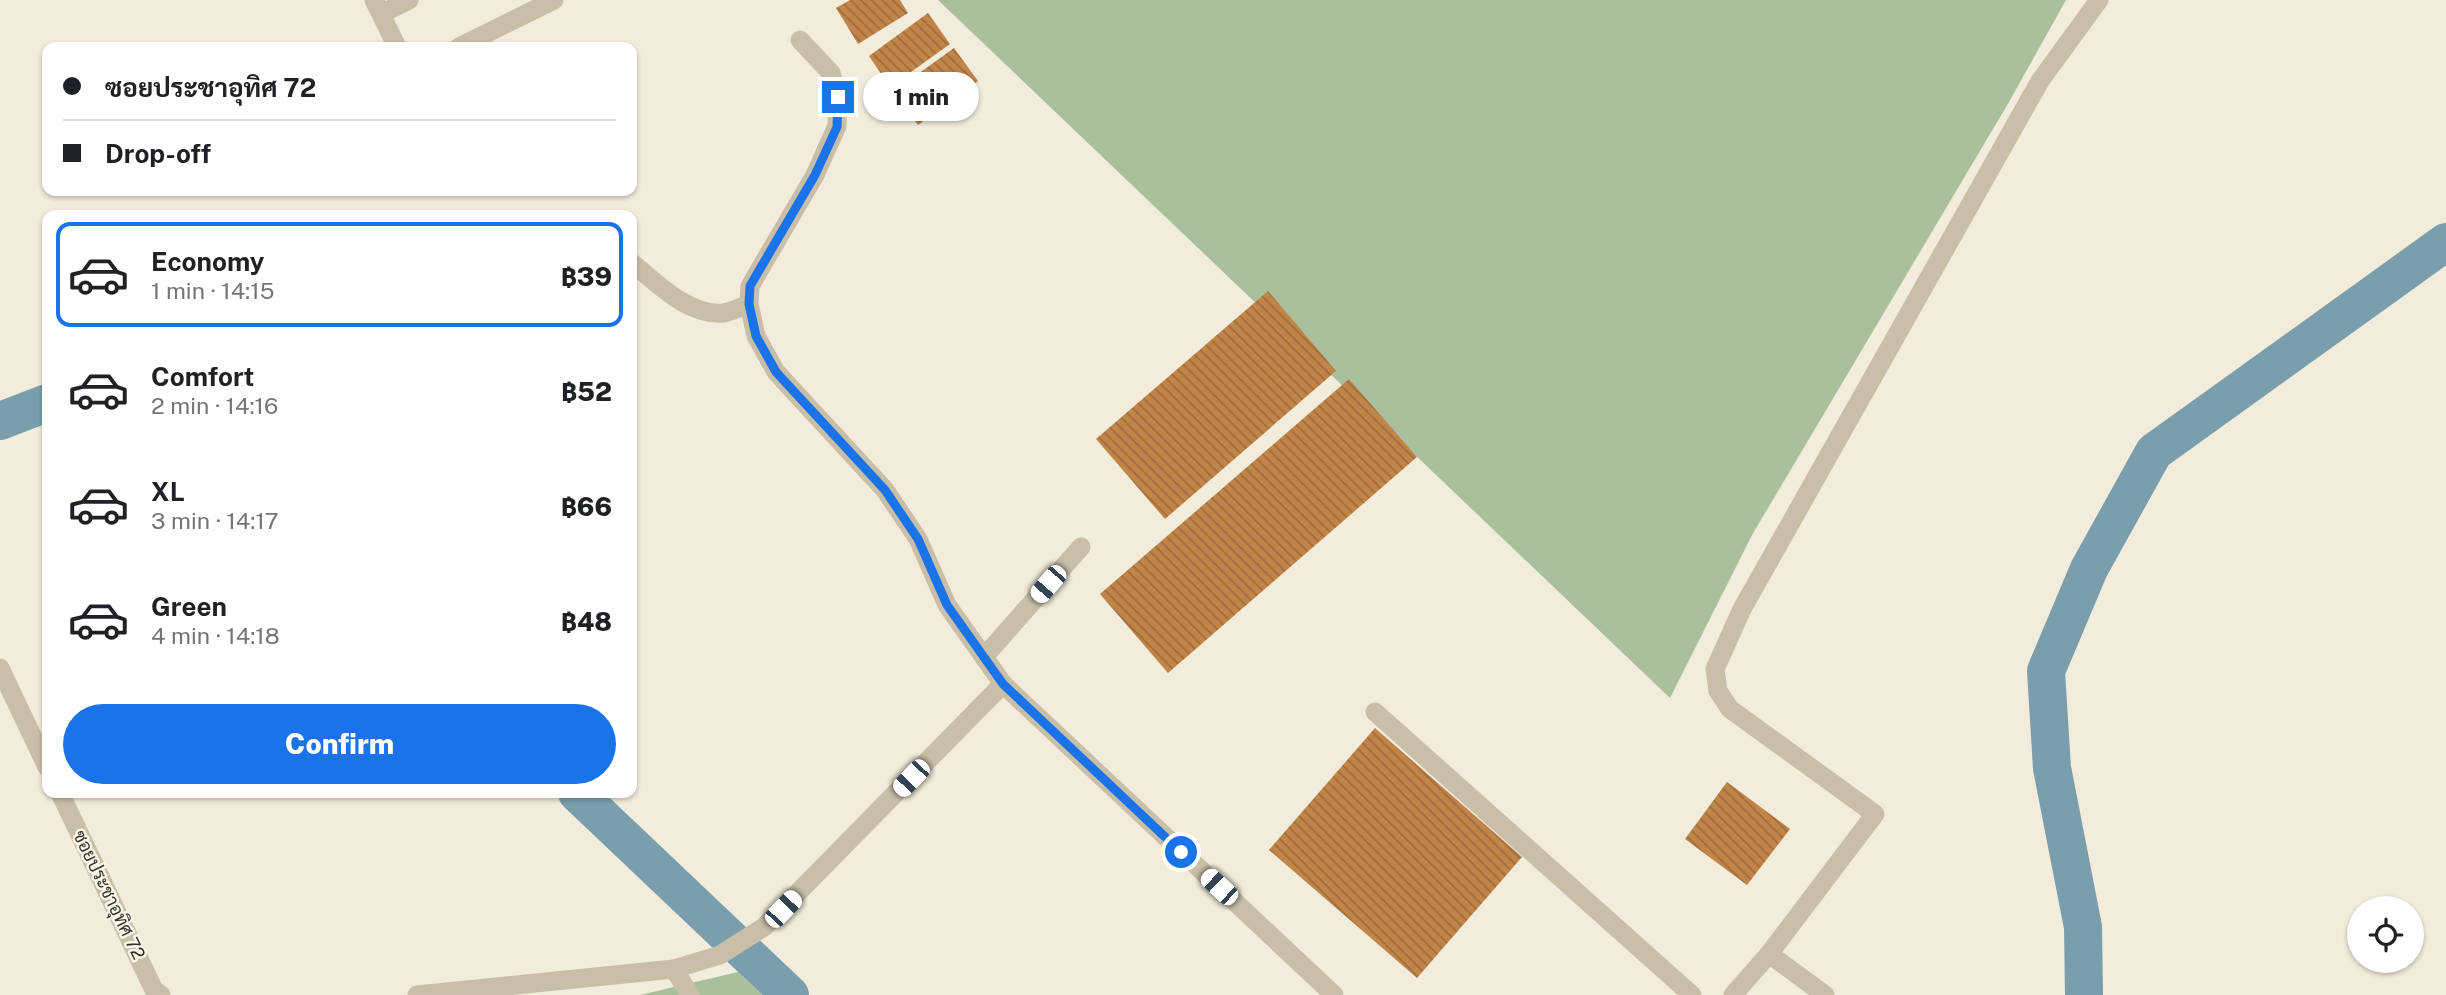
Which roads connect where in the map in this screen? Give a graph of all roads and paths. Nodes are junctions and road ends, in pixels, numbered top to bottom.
1 (410, 0) edge
2 (554, 0) edge
3 (2099, 0) edge
4 (377, 7) edge
5 (800, 40) dead end
6 (394, 42) edge
7 (469, 42) edge
8 (637, 267) edge
9 (749, 304) junction
10 (1081, 547) dead end
11 (984, 657) junction
12 (0, 668) edge
13 (1003, 684) junction
14 (1375, 712) dead end
15 (42, 756) edge
16 (62, 798) edge
17 (1769, 954) junction
18 (674, 969) junction
19 (161, 995) edge
20 (417, 995) edge
21 (690, 995) edge
22 (1334, 995) edge
23 (1692, 995) edge
24 (1733, 995) edge
25 (1825, 995) edge

1 - 4 street
2 - 7 street
3 - 17 street
4 - 6 street
5 - 9 street
8 - 9 street
9 - 11 street
10 - 11 street
11 - 13 street
12 - 15 street
13 - 18 street
13 - 22 street
14 - 23 street
16 - 19 street, ซอยประชาอุทิศ 72
17 - 24 street
17 - 25 street
18 - 20 street
18 - 21 street

